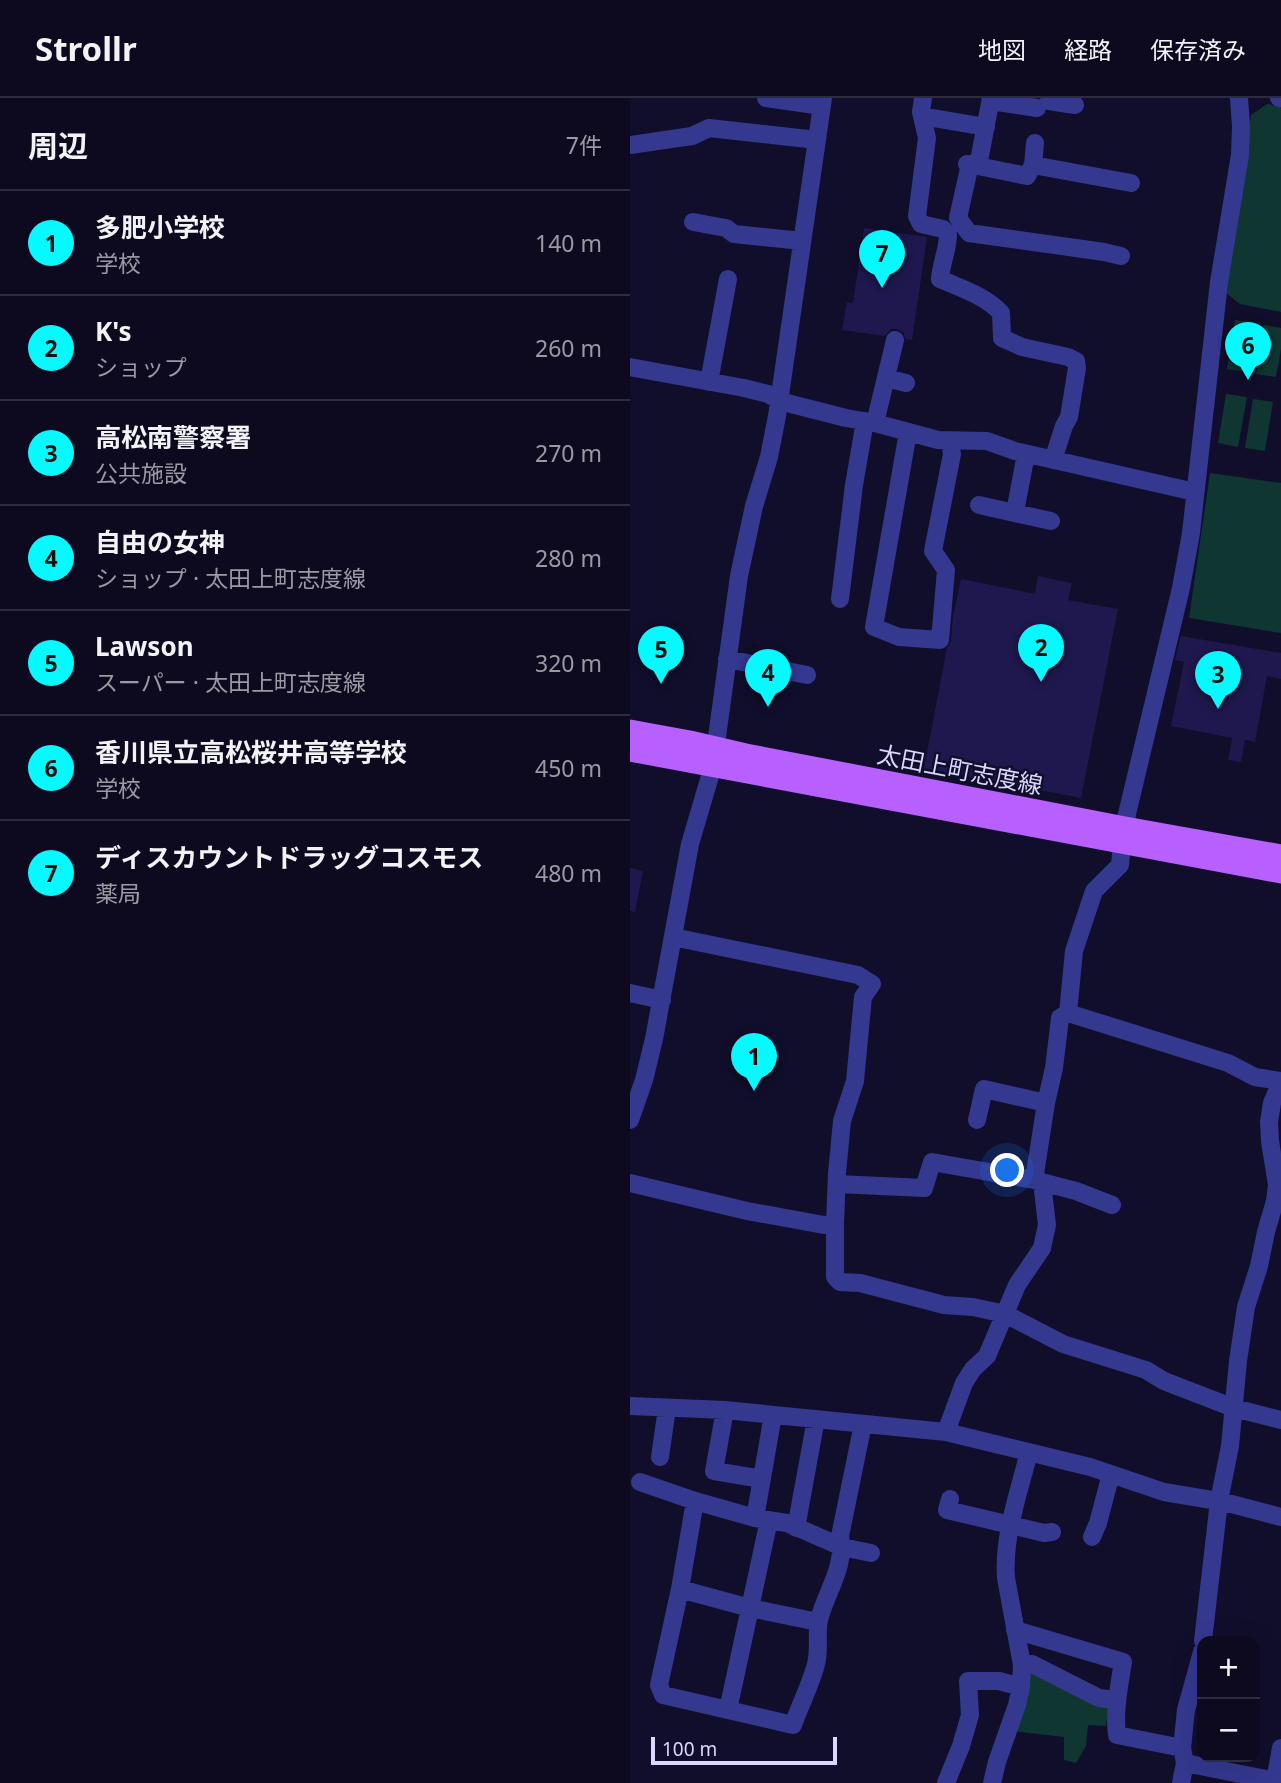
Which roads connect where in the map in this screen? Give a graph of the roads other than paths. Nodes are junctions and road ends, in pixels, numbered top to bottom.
1 (766, 98) edge
2 (923, 98) edge
3 (1239, 98) edge
4 (991, 99) edge
5 (822, 102) edge
6 (1057, 103) edge
7 (933, 118) dead end
8 (986, 127) junction
9 (817, 140) junction
10 (1035, 143) dead end
11 (630, 145) edge
12 (974, 165) junction
13 (1033, 165) junction
14 (1131, 183) dead end
15 (954, 194) dead end
16 (693, 222) dead end
17 (802, 241) junction
18 (1121, 256) dead end
19 (728, 279) dead end
20 (895, 340) dead end
21 (630, 367) edge
22 (886, 378) junction
23 (709, 382) junction
24 (906, 383) dead end
25 (779, 400) junction
26 (870, 422) junction
27 (908, 432) junction
28 (950, 441) junction
29 (1026, 454) junction
30 (1053, 460) junction
31 (1195, 492) junction
32 (979, 505) dead end
33 (1014, 512) junction
34 (1051, 521) dead end
35 (840, 599) dead end
36 (727, 659) junction
37 (807, 675) dead end
38 (630, 730) edge
39 (630, 751) edge
40 (714, 756) junction
41 (1123, 835) junction
42 (1281, 855) edge
43 (1281, 873) edge
44 (673, 937) junction
45 (630, 993) edge
46 (662, 1000) junction
47 (1068, 1013) junction
48 (1281, 1082) edge
49 (1046, 1103) junction
50 (632, 1110) edge
51 (977, 1120) dead end
52 (1038, 1181) junction
53 (630, 1184) edge
54 (837, 1184) junction
55 (1112, 1205) dead end
56 (835, 1224) junction
57 (1005, 1314) junction
58 (630, 1406) edge
59 (667, 1408) junction
60 (1234, 1408) junction
61 (725, 1410) junction
62 (773, 1415) junction
63 (816, 1419) junction
64 (1281, 1420) edge
65 (863, 1424) junction
66 (946, 1432) junction
67 (1029, 1452) junction
68 (660, 1457) dead end
69 (1111, 1474) junction
70 (762, 1479) junction
71 (640, 1482) dead end
72 (950, 1499) dead end
73 (695, 1501) junction
74 (1219, 1502) junction
75 (1281, 1517) edge
76 (762, 1519) junction
77 (1011, 1525) junction
78 (796, 1528) junction
79 (1052, 1532) dead end
80 (1092, 1537) dead end
81 (842, 1547) junction
82 (871, 1553) dead end
83 (680, 1589) junction
84 (750, 1608) junction
85 (818, 1622) junction
86 (1015, 1630) junction
87 (1204, 1636) edge
88 (1022, 1665) junction
89 (1197, 1671) edge
90 (1021, 1687) junction
91 (1116, 1700) junction
92 (728, 1710) junction
93 (1281, 1748) edge
94 (1183, 1756) junction
95 (1278, 1781) edge
96 (946, 1783) edge
97 (992, 1783) edge
98 (1181, 1783) edge

1 - 5 street
2 - 30 street
3 - 31 street
4 - 6 street
4 - 8 street
5 - 9 street
7 - 8 street
8 - 12 street
9 - 11 street
9 - 17 street
10 - 13 street
12 - 13 street
12 - 15 street
12 - 18 street
13 - 14 street
16 - 17 street
17 - 25 street
19 - 23 street
20 - 22 street
21 - 23 street
22 - 24 street
22 - 26 street
23 - 25 street
25 - 26 street
25 - 36 street
26 - 27 street
26 - 35 street
27 - 28 street
27 - 28 street
28 - 29 street
29 - 30 street
29 - 33 street
30 - 31 street
31 - 41 street
32 - 33 street
33 - 34 street
36 - 37 street
36 - 40 street
38 - 40 main road, 太田上町志度線
39 - 40 main road, 太田上町志度線
40 - 41 main road, 太田上町志度線
40 - 44 street
41 - 42 main road, 太田上町志度線
41 - 43 main road, 太田上町志度線
41 - 47 street
44 - 46 street
44 - 54 street
45 - 46 street
46 - 50 street
47 - 48 street
47 - 49 street
48 - 60 street
49 - 51 street
49 - 52 street
52 - 54 street
52 - 55 street
52 - 57 street
53 - 56 street
54 - 56 street
56 - 57 street
57 - 60 street
57 - 66 street
58 - 59 street
59 - 61 street
59 - 68 street
60 - 64 street
60 - 74 street
61 - 62 street
61 - 70 street
62 - 63 street
62 - 70 street
63 - 65 street
63 - 78 street
65 - 66 street
65 - 81 street
66 - 67 street
67 - 69 street
67 - 77 street
69 - 74 street
69 - 80 street
70 - 76 street
71 - 73 street
72 - 77 street
73 - 76 street
73 - 83 street
74 - 75 street
74 - 87 street
76 - 78 street
76 - 84 street
77 - 79 street
77 - 86 street
78 - 81 street
81 - 82 street
81 - 85 street
83 - 84 street
83 - 92 street
84 - 85 street
84 - 92 street
85 - 92 street
86 - 88 street
86 - 91 street
88 - 90 street
88 - 91 street
89 - 94 street
90 - 96 street
90 - 97 street
91 - 94 street
93 - 95 street
94 - 95 street
94 - 98 street

